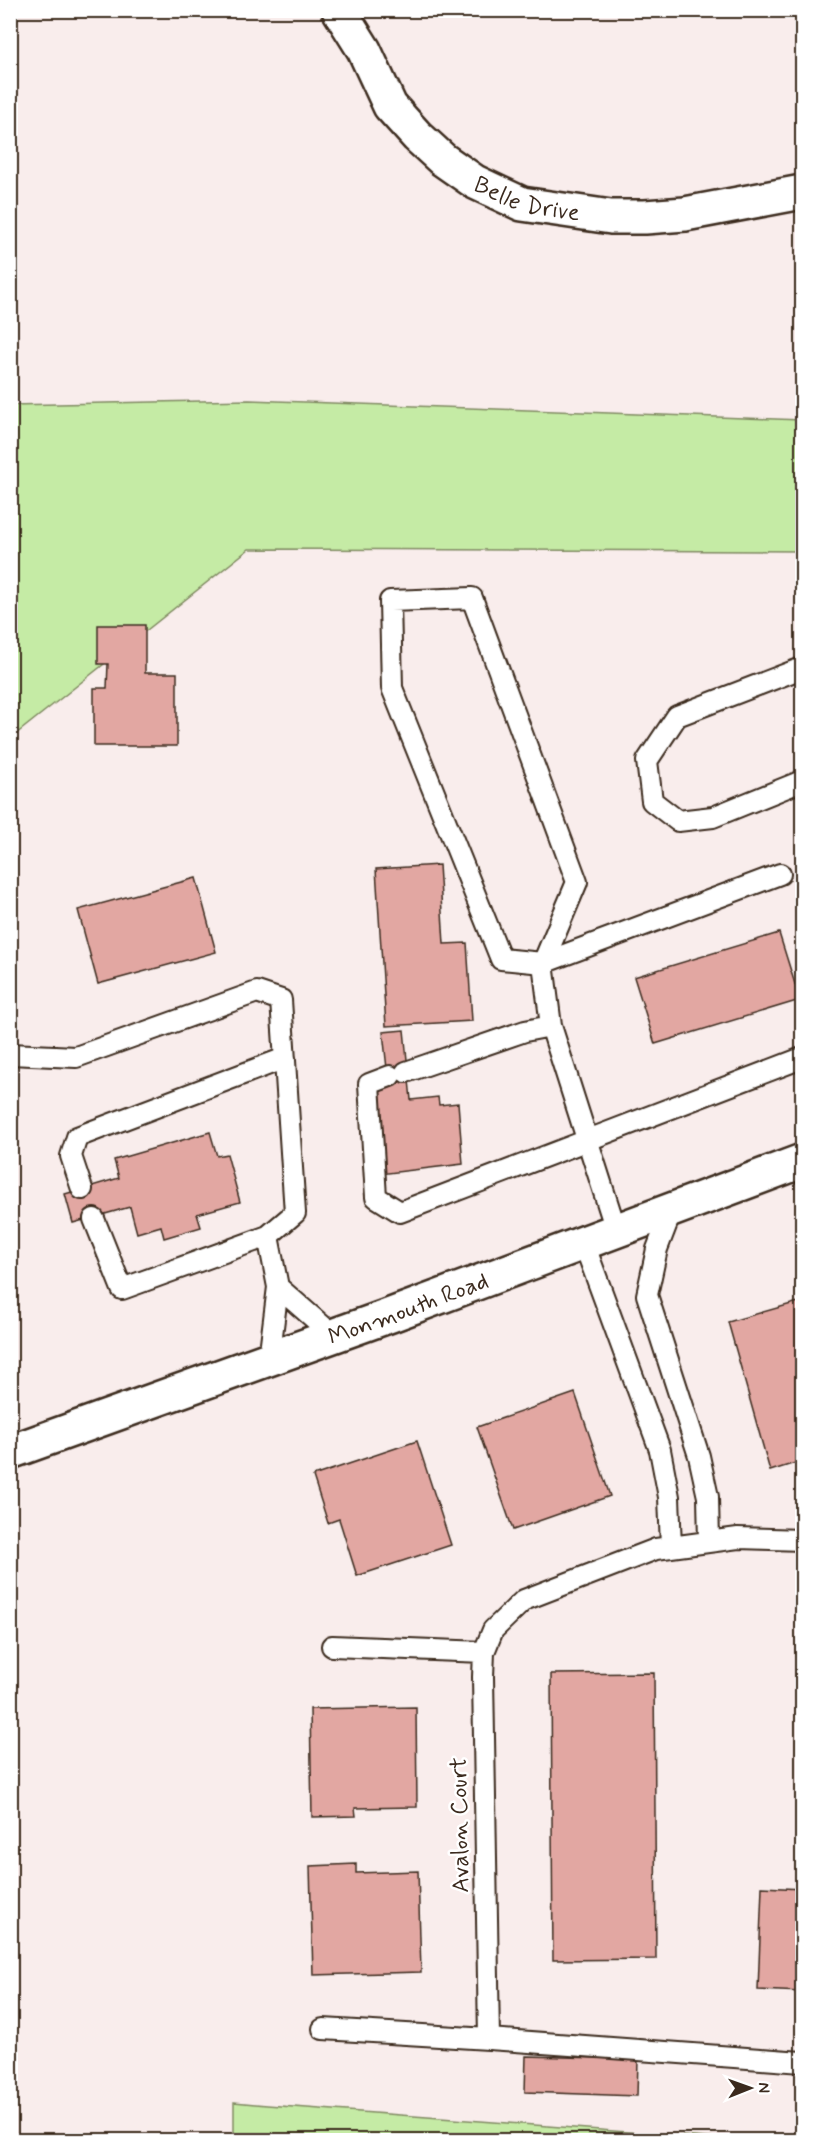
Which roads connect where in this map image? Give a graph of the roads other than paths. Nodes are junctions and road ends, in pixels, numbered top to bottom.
1 (339, 10) edge
2 (802, 192) edge
3 (802, 668) edge
4 (802, 781) edge
5 (780, 874) dead end
6 (543, 963) junction
7 (551, 1026) junction
8 (10, 1054) edge
9 (285, 1058) junction
10 (802, 1058) edge
11 (587, 1141) junction
12 (802, 1161) edge
13 (82, 1189) dead end
14 (672, 1210) junction
15 (94, 1219) dead end
16 (616, 1230) junction
17 (267, 1236) junction
18 (583, 1241) junction
19 (278, 1287) junction
20 (334, 1336) junction
21 (269, 1359) junction
22 (10, 1452) edge
23 (802, 1540) edge
24 (709, 1542) junction
25 (671, 1547) junction
26 (332, 1646) dead end
27 (484, 1652) junction
28 (323, 2029) dead end
29 (489, 2039) junction
30 (802, 2062) edge

1 - 2 main road, Belle Drive
3 - 4 lane
5 - 6 lane
6 - 6 lane
6 - 7 lane
7 - 11 lane
7 - 11 lane
8 - 9 lane
9 - 13 lane
9 - 17 lane
10 - 11 lane
11 - 16 lane
12 - 14 main road, Monmouth Road
14 - 16 main road, Monmouth Road
14 - 24 lane
15 - 17 lane
16 - 18 main road, Monmouth Road
17 - 19 lane
18 - 20 main road, Monmouth Road
18 - 25 lane
19 - 20 lane
19 - 21 lane
20 - 21 main road, Monmouth Road
21 - 22 main road, Monmouth Road
23 - 24 lane, Avalon Court
24 - 25 lane, Avalon Court
25 - 27 lane, Avalon Court
26 - 27 lane
27 - 29 lane, Avalon Court
28 - 29 lane
29 - 30 lane

